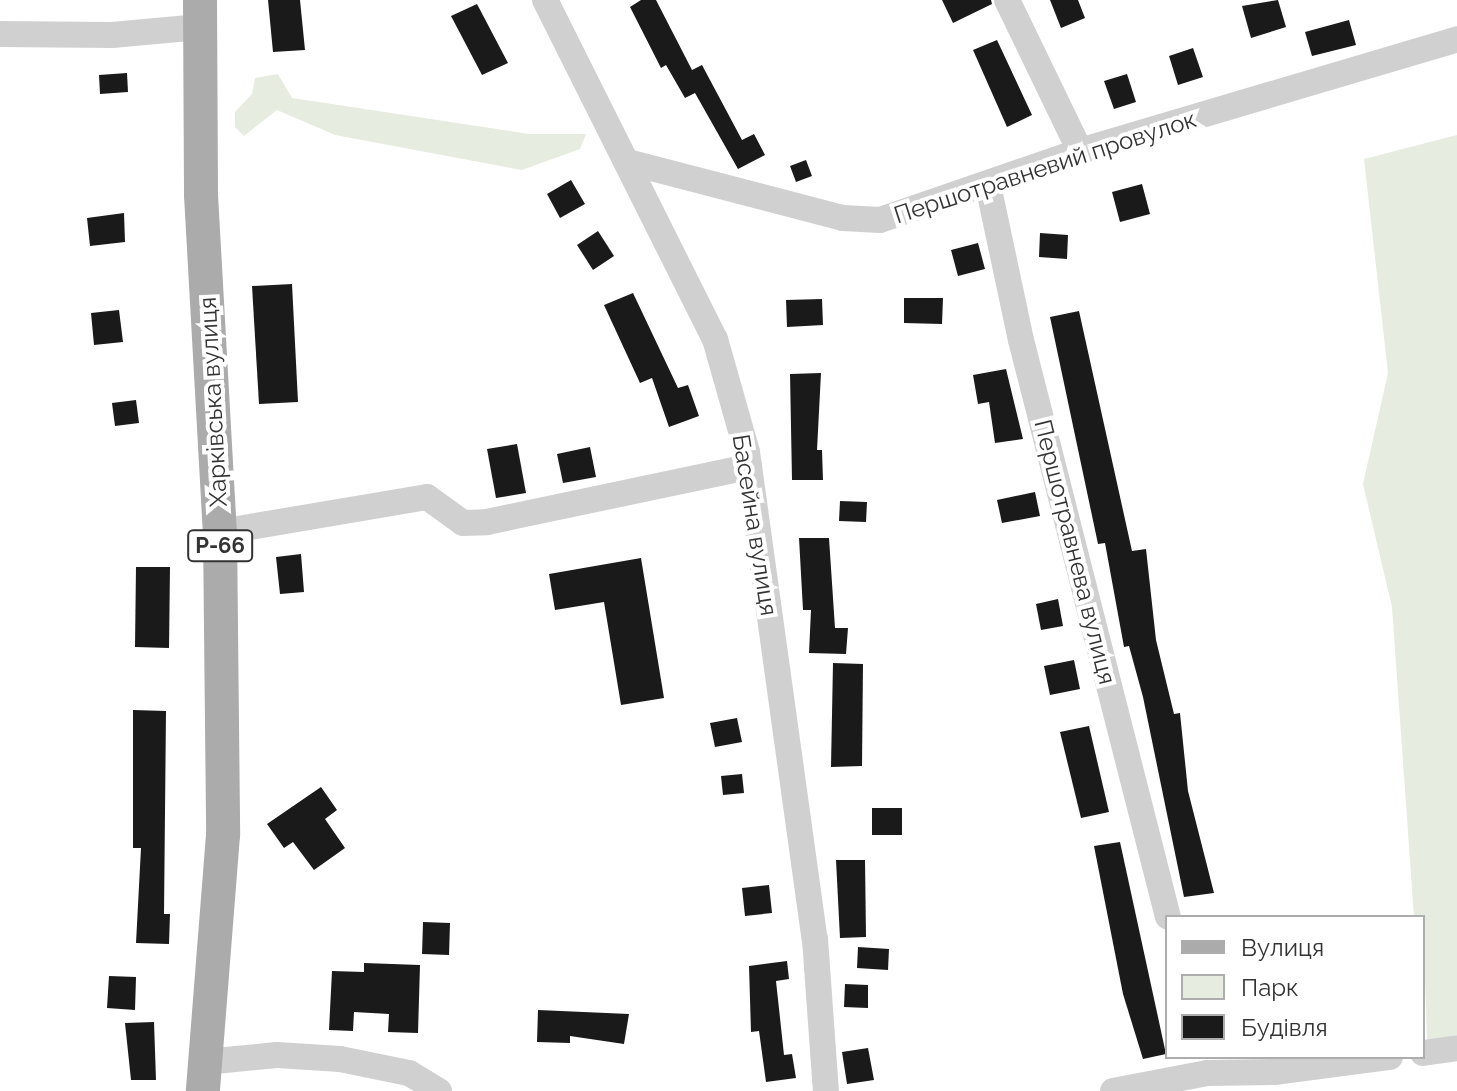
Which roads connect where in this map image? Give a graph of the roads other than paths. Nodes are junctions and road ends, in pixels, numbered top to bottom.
1 (545, 0) edge
2 (1007, 0) edge
3 (200, 13) edge
4 (0, 34) edge
5 (1457, 39) edge
6 (1080, 151) junction
7 (628, 162) junction
8 (988, 185) junction
9 (749, 467) junction
10 (220, 532) junction
11 (1167, 915) edge
12 (1457, 1048) edge
13 (1425, 1053) edge
14 (1381, 1059) edge
15 (1205, 1065) edge
16 (204, 1076) edge
17 (1276, 1082) edge
18 (439, 1091) edge
19 (826, 1091) edge
20 (1113, 1091) edge

1 - 7 street, Басейна вулиця
2 - 6 street
3 - 4 street
3 - 10 main road, Харківська вулиця / Р-66
5 - 6 street, Першотравневий провулок
6 - 8 street, Першотравневий провулок
7 - 8 street, Першотравневий провулок
7 - 9 street, Басейна вулиця
8 - 11 street, Першотравнева вулиця
9 - 10 street
9 - 19 street, Басейна вулиця
10 - 16 main road, Харківська вулиця / Р-66
12 - 13 street
14 - 17 street
15 - 17 street
15 - 20 street
16 - 18 street

